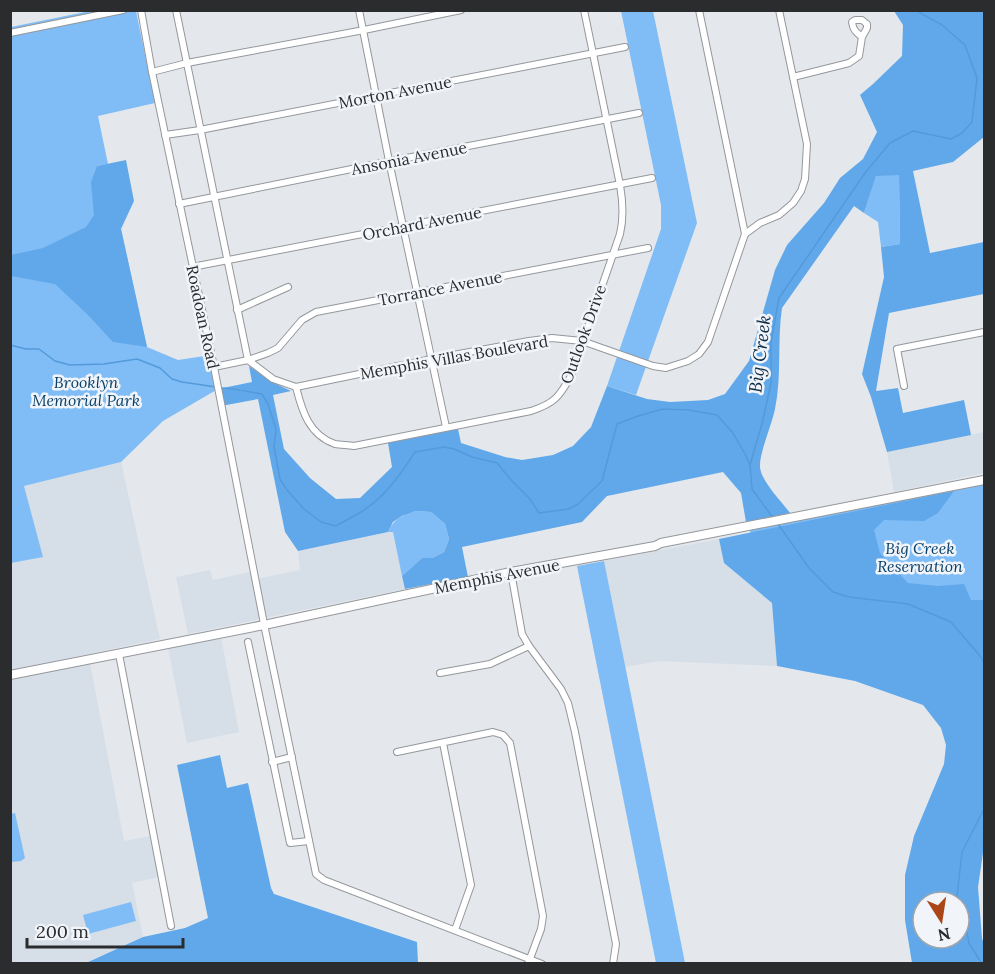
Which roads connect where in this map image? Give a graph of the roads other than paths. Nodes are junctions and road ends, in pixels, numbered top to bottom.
1 (123, 10) edge
2 (141, 10) edge
3 (176, 10) edge
4 (359, 10) edge
5 (461, 10) edge
6 (584, 10) edge
7 (699, 10) edge
8 (779, 10) edge
9 (364, 30) junction
10 (10, 33) edge
11 (862, 37) dead end
12 (625, 47) dead end
13 (593, 53) junction
14 (187, 63) junction
15 (152, 72) junction
16 (793, 77) junction
17 (376, 96) junction
18 (639, 113) dead end
19 (606, 119) junction
20 (200, 130) junction
21 (165, 135) junction
22 (389, 161) junction
23 (652, 178) dead end
24 (620, 185) junction
25 (214, 196) junction
26 (179, 204) junction
27 (403, 227) junction
28 (745, 234) junction
29 (648, 248) dead end
30 (613, 254) junction
31 (227, 260) junction
32 (192, 267) junction
33 (288, 287) dead end
34 (417, 292) junction
35 (237, 310) junction
36 (984, 332) edge
37 (582, 341) junction
38 (248, 360) junction
39 (431, 360) junction
40 (214, 367) junction
41 (904, 386) dead end
42 (296, 387) junction
43 (446, 427) junction
44 (984, 480) edge
45 (511, 572) junction
46 (264, 625) junction
47 (248, 642) dead end
48 (529, 646) junction
49 (119, 654) junction
50 (440, 673) dead end
51 (10, 675) edge
52 (443, 743) junction
53 (397, 752) dead end
54 (292, 757) junction
55 (273, 762) junction
56 (309, 841) junction
57 (171, 926) dead end
58 (455, 930) junction
59 (529, 961) edge
60 (542, 963) edge
61 (613, 963) edge

1 - 10 street
2 - 15 street, Roadoan Road
3 - 14 street
4 - 9 street
5 - 9 street
6 - 13 street, Outlook Drive
7 - 28 street
8 - 16 street
9 - 14 street
9 - 17 street
11 - 16 street
12 - 13 street, Morton Avenue
13 - 17 street, Morton Avenue
13 - 19 street, Outlook Drive
14 - 15 street
14 - 20 street
15 - 21 street, Roadoan Road
16 - 28 street
17 - 20 street, Morton Avenue
17 - 22 street
18 - 19 street, Ansonia Avenue
19 - 22 street, Ansonia Avenue
19 - 24 street, Outlook Drive
20 - 21 street, Morton Avenue
20 - 25 street
21 - 26 street, Roadoan Road
22 - 25 street, Ansonia Avenue
22 - 27 street
23 - 24 street, Orchard Avenue
24 - 27 street, Orchard Avenue
24 - 30 street, Outlook Drive
25 - 26 street, Ansonia Avenue
25 - 31 street
26 - 32 street, Roadoan Road
27 - 31 street, Orchard Avenue
27 - 34 street
28 - 37 street, Memphis Villas Boulevard
29 - 30 street, Torrance Avenue
30 - 34 street, Torrance Avenue
30 - 37 street, Outlook Drive
31 - 32 street, Orchard Avenue
31 - 35 street
32 - 40 street, Roadoan Road
33 - 35 street
34 - 38 street, Torrance Avenue
34 - 39 street
35 - 38 street
36 - 41 street
37 - 39 street, Memphis Villas Boulevard
37 - 43 street, Outlook Drive
38 - 40 street
38 - 42 street
39 - 42 street, Memphis Villas Boulevard
39 - 43 street
40 - 46 street, Roadoan Road
42 - 43 street, Outlook Drive
44 - 45 main road, Memphis Avenue
45 - 46 main road, Memphis Avenue
45 - 48 street
46 - 49 main road, Memphis Avenue
46 - 54 street, Roadoan Road
47 - 55 street
48 - 50 street
48 - 61 street
49 - 51 main road, Memphis Avenue
49 - 57 street
52 - 53 street
52 - 58 street
52 - 59 street
54 - 55 street
54 - 56 street, Roadoan Road
55 - 56 street
56 - 58 street, Roadoan Road
58 - 59 street
59 - 60 street

